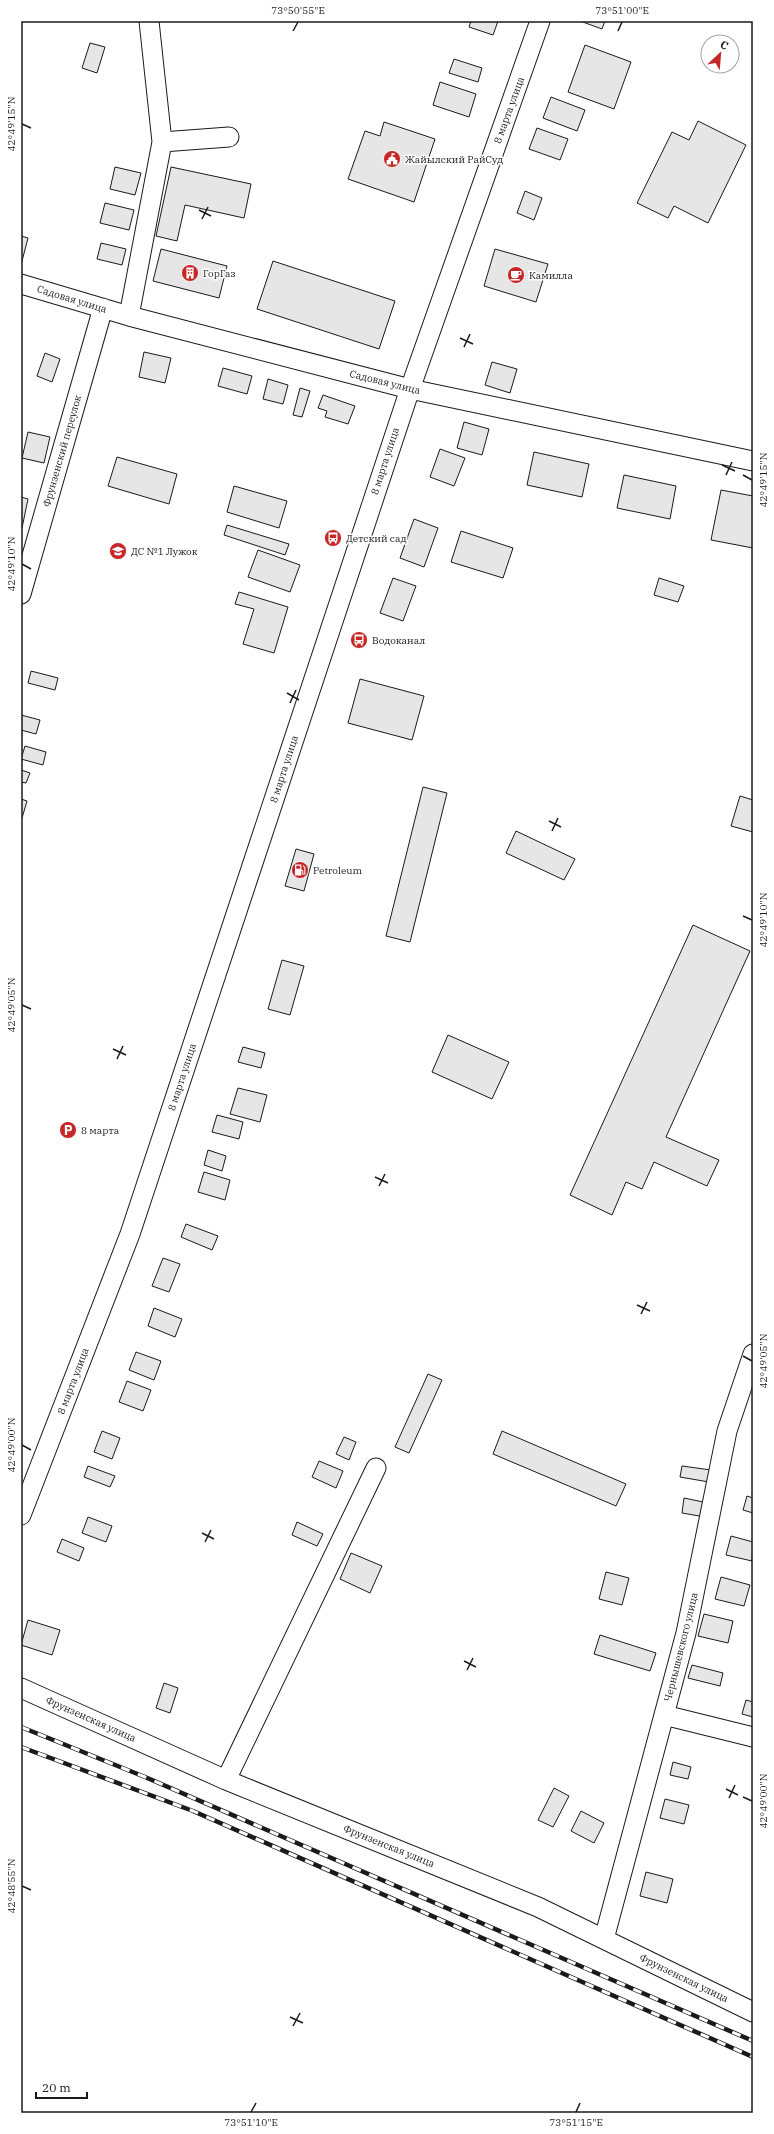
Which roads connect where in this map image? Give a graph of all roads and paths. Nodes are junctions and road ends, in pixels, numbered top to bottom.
1 (149, 21) edge
2 (540, 21) edge
3 (229, 138) dead end
4 (162, 142) junction
5 (21, 284) edge
6 (103, 308) junction
7 (129, 316) junction
8 (410, 389) junction
9 (753, 461) edge
10 (21, 594) edge
11 (753, 1354) edge
12 (376, 1468) dead end
13 (21, 1514) edge
14 (21, 1688) edge
15 (664, 1715) junction
16 (753, 1737) edge
17 (226, 1780) junction
18 (604, 1939) junction
19 (753, 2012) edge

1 - 4 street
2 - 8 street, 8 марта улица
3 - 4 street
4 - 7 street
5 - 6 street, Садовая улица
6 - 7 street, Садовая улица
6 - 10 street, Фрунзенский переулок
7 - 8 street, Садовая улица
8 - 9 street, Садовая улица
8 - 13 street, 8 марта улица
11 - 15 street, Чернышевского улица
12 - 17 street
14 - 17 street, Фрунзенская улица
15 - 16 street
15 - 18 street, Чернышевского улица
17 - 18 street, Фрунзенская улица
18 - 19 street, Фрунзенская улица

